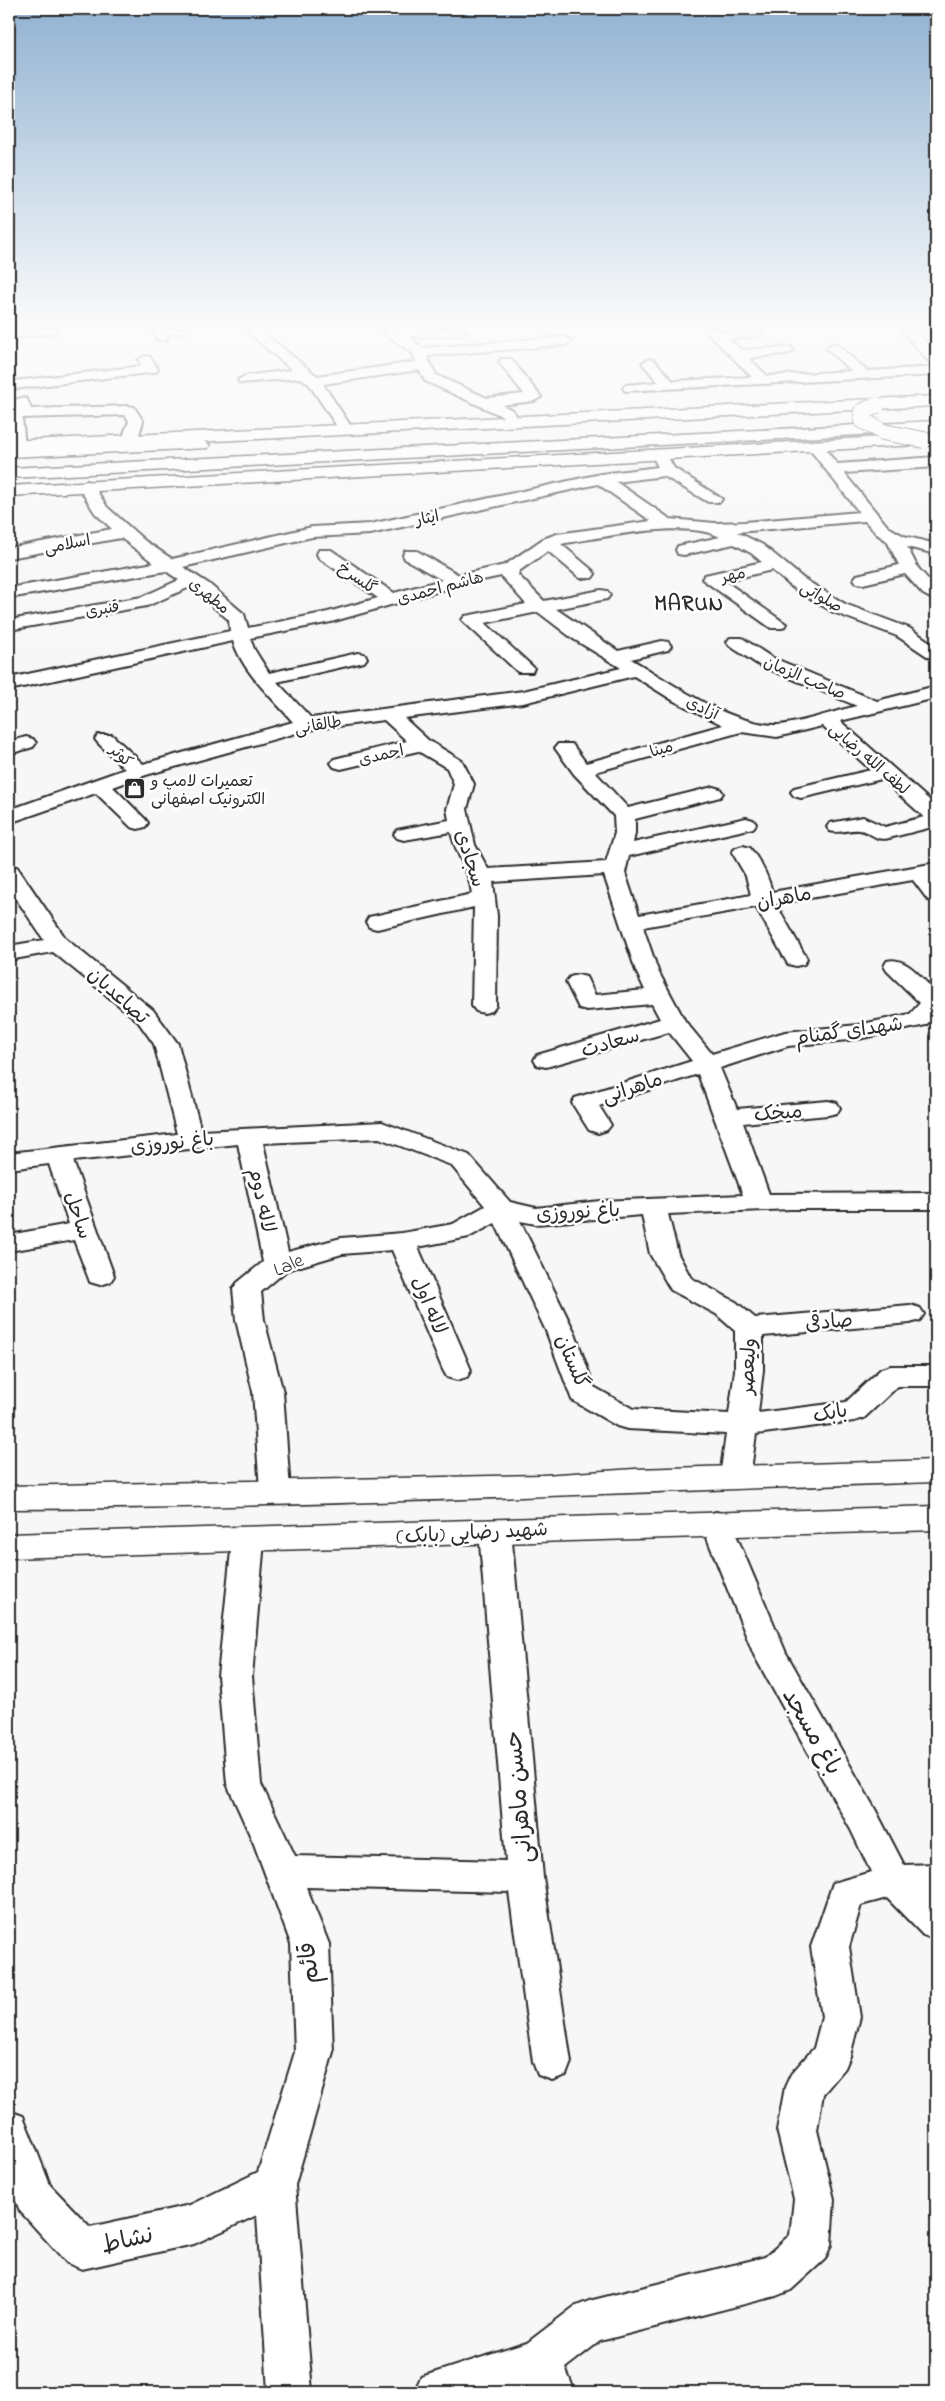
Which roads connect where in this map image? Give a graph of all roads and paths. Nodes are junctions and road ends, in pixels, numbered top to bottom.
1 (103, 441) edge
2 (363, 441) edge
3 (395, 441) edge
4 (629, 441) edge
5 (913, 441) edge
6 (569, 444) junction
7 (816, 447) junction
8 (11, 448) edge
9 (660, 455) junction
10 (9, 460) edge
11 (936, 462) edge
12 (833, 469) junction
13 (667, 471) junction
14 (9, 473) edge
15 (601, 479) junction
16 (9, 485) edge
17 (86, 486) junction
18 (9, 491) edge
19 (714, 499) dead end
20 (870, 516) junction
21 (666, 524) junction
22 (715, 528) junction
23 (125, 532) junction
24 (736, 538) junction
25 (895, 540) junction
26 (548, 543) junction
27 (936, 549) edge
28 (684, 550) dead end
29 (325, 554) dead end
30 (410, 555) dead end
31 (776, 564) junction
32 (13, 565) edge
33 (170, 565) junction
34 (908, 568) junction
35 (511, 569) junction
36 (586, 574) dead end
37 (863, 579) dead end
38 (192, 580) junction
39 (456, 581) junction
40 (30, 590) junction
41 (9, 593) edge
42 (601, 596) dead end
43 (936, 596) edge
44 (392, 600) junction
45 (542, 607) junction
46 (9, 624) edge
47 (778, 624) dead end
48 (238, 636) junction
49 (736, 642) dead end
50 (662, 646) dead end
51 (936, 654) edge
52 (615, 657) junction
53 (358, 658) dead end
54 (814, 662) dead end
55 (9, 665) edge
56 (525, 668) dead end
57 (785, 669) junction
58 (636, 670) junction
59 (264, 680) junction
60 (17, 682) edge
61 (936, 692) edge
62 (876, 707) junction
63 (390, 715) junction
64 (826, 719) junction
65 (306, 724) junction
66 (742, 726) junction
67 (105, 740) dead end
68 (421, 744) junction
69 (566, 748) dead end
70 (341, 763) dead end
71 (581, 770) junction
72 (139, 771) junction
73 (886, 772) junction
74 (99, 785) junction
75 (800, 792) dead end
76 (713, 793) dead end
77 (624, 815) junction
78 (9, 817) edge
79 (936, 818) edge
80 (138, 823) dead end
81 (460, 824) junction
82 (746, 824) dead end
83 (837, 827) dead end
84 (404, 834) dead end
85 (742, 852) dead end
86 (617, 860) junction
87 (927, 870) edge
88 (9, 872) edge
89 (481, 876) junction
90 (936, 895) edge
91 (484, 898) junction
92 (763, 900) junction
93 (377, 922) dead end
94 (631, 923) junction
95 (58, 944) junction
96 (9, 953) edge
97 (796, 960) dead end
98 (895, 966) dead end
99 (578, 982) dead end
100 (660, 996) junction
101 (484, 1006) dead end
102 (674, 1023) junction
103 (546, 1060) dead end
104 (706, 1063) junction
105 (828, 1108) dead end
106 (728, 1116) junction
107 (598, 1125) dead end
108 (249, 1136) junction
109 (191, 1140) junction
110 (58, 1154) junction
111 (9, 1161) edge
112 (759, 1202) junction
113 (936, 1202) edge
114 (653, 1207) junction
115 (501, 1208) junction
116 (84, 1230) junction
117 (402, 1241) junction
118 (9, 1243) edge
119 (277, 1264) junction
120 (100, 1276) dead end
121 (910, 1314) dead end
122 (749, 1328) junction
123 (457, 1370) dead end
124 (936, 1376) edge
125 (742, 1425) junction
126 (936, 1471) edge
127 (735, 1477) junction
128 (543, 1486) junction
129 (275, 1490) junction
130 (9, 1498) edge
131 (936, 1518) edge
132 (716, 1523) junction
133 (549, 1528) junction
134 (495, 1532) junction
135 (248, 1541) junction
136 (9, 1546) edge
137 (282, 1871) junction
138 (525, 1877) junction
139 (936, 1879) edge
140 (894, 1881) junction
141 (936, 1924) edge
142 (552, 2062) dead end
143 (9, 2129) edge
144 (275, 2185) junction
145 (546, 2376) edge
146 (290, 2392) edge
147 (436, 2392) edge

1 - 8 main road
2 - 8 main road
3 - 10 main road
4 - 6 main road
5 - 7 main road
6 - 14 main road
6 - 16 main road
7 - 9 main road
7 - 12 street
9 - 13 street
9 - 17 main road
11 - 12 street
12 - 20 street
13 - 15 street, ایثار
13 - 19 street
15 - 21 street
15 - 33 street, ایثار
17 - 18 main road
17 - 23 street, مطهری
20 - 22 street, هاشم احمدی
20 - 25 street
21 - 22 street, هاشم احمدی
21 - 26 street, هاشم احمدی
22 - 24 street, صلواتی
23 - 32 street, اسلامی
23 - 33 street, مطهری
24 - 28 street
24 - 31 street, صلواتی
25 - 27 street
25 - 34 street
26 - 35 street, هاشم احمدی
26 - 36 street
29 - 44 street, گلسرخ
30 - 39 street
31 - 47 street, مهر
31 - 51 street, صلواتی
32 - 40 street
33 - 38 street, مطهری
33 - 40 street, ایثار
34 - 37 street
34 - 43 street
35 - 39 street, هاشم احمدی
35 - 45 street, آزادی
38 - 46 street, قنبری
38 - 48 street, مطهری
39 - 44 street, هاشم احمدی
40 - 41 street, ایثار
42 - 45 street
44 - 48 street, هاشم احمدی
45 - 52 street, آزادی
45 - 56 street
48 - 59 street, مطهری
48 - 60 street, هاشم احمدی
49 - 57 street, صاحب الزمان
50 - 52 street
52 - 58 street, آزادی
53 - 59 street
54 - 57 street
55 - 60 street
57 - 62 street, صاحب الزمان
58 - 63 street, طالقانی
58 - 66 street, آزادی
59 - 65 street, مطهری
61 - 62 street, آزادی
62 - 64 street, آزادی
63 - 65 street, طالقانی
63 - 68 street, سجادی
64 - 66 street, آزادی
64 - 73 street, لطف الله رضایی
65 - 72 street, طالقانی
66 - 71 street, مینا
67 - 72 street, کوثر
68 - 70 street, احمدی
68 - 81 street, سجادی
69 - 71 street
71 - 77 street
72 - 74 street, طالقانی
73 - 75 street
73 - 79 street, لطف الله رضایی
74 - 78 street, طالقانی
74 - 80 street
76 - 77 street
77 - 86 street
79 - 83 street
81 - 84 street
81 - 89 street, سجادی
82 - 86 street
85 - 92 street
86 - 89 street
86 - 94 street
87 - 90 street
87 - 92 street, ماهران
88 - 95 street, تصاعدیان
89 - 91 street, سجادی
91 - 93 street
91 - 101 street, سجادی
92 - 94 street, ماهران
92 - 97 street
94 - 100 street
95 - 96 street
95 - 109 street, تصاعدیان
98 - 104 street, شهدای گمنام
99 - 100 street
100 - 102 street
102 - 103 street, سعادت
102 - 104 street
104 - 106 street
104 - 107 street, ماهرانی
105 - 106 street, میخک
106 - 112 street
108 - 109 street, باغ نوروزی
108 - 115 street, باغ نوروزی
108 - 119 street, لاله دوم
109 - 110 street, باغ نوروزی
110 - 111 street, باغ نوروزی
110 - 116 street, ساحل
112 - 113 street, باغ نوروزی
112 - 114 street, باغ نوروزی
114 - 115 street, باغ نوروزی
114 - 122 street, ولیعصر
115 - 117 street, Lale
115 - 125 street, گلستان
116 - 118 street
116 - 120 street, ساحل
117 - 119 street, Lale
117 - 123 street, لاله اول
119 - 129 street, Lale
121 - 122 street, صادقی
122 - 125 street, ولیعصر
124 - 125 street, بابک
125 - 127 street, ولیعصر
126 - 127 main road
127 - 128 main road
128 - 129 main road
128 - 133 main road
129 - 130 main road
131 - 132 main road, شهید رضایی (بابک)
132 - 133 main road, شهید رضایی (بابک)
132 - 140 street, باغ مسجد
133 - 134 main road, شهید رضایی (بابک)
134 - 135 main road, شهید رضایی (بابک)
134 - 138 street, حسن ماهرانی
135 - 136 main road, شهید رضایی (بابک)
135 - 137 street, قائم
137 - 138 street
137 - 144 street, قائم
138 - 142 street, حسن ماهرانی
139 - 140 street
140 - 141 street, باغ مسجد
140 - 145 street
143 - 144 street, نشاط
144 - 146 street, قائم
145 - 147 street

